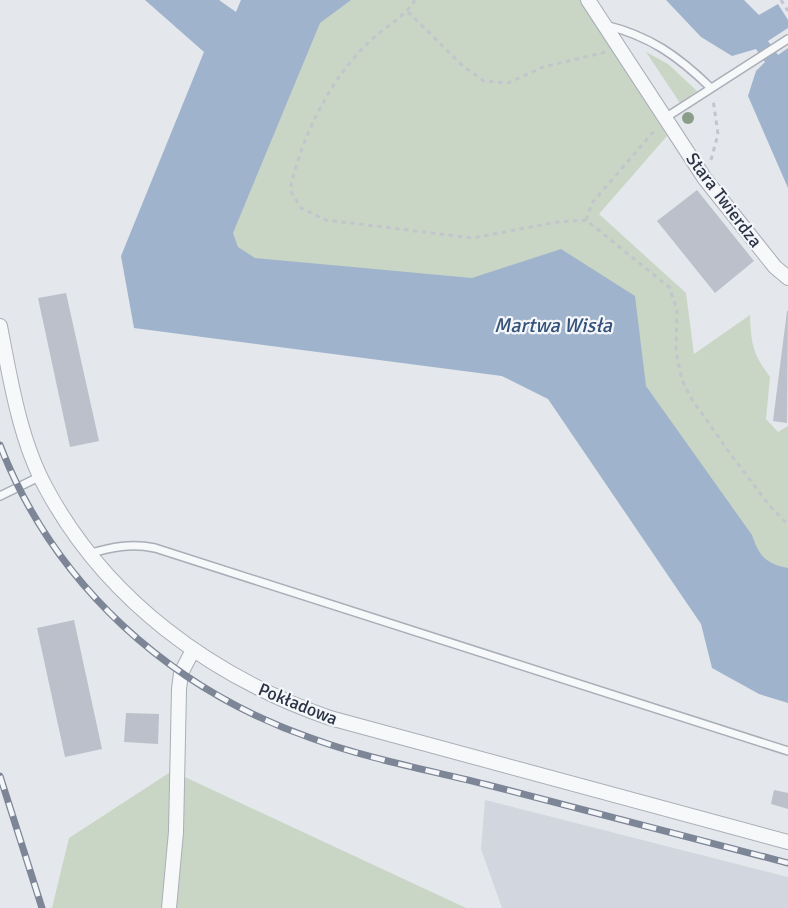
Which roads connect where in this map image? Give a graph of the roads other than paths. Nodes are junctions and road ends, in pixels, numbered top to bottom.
1 (588, 0) edge
2 (603, 24) junction
3 (788, 39) edge
4 (711, 88) junction
5 (665, 118) junction
6 (788, 278) edge
7 (0, 326) edge
8 (41, 476) junction
9 (0, 496) edge
10 (88, 554) junction
11 (193, 650) junction
12 (788, 751) edge
13 (788, 842) edge
14 (169, 908) edge

1 - 2 street, Stara Twierdza
2 - 4 lane
2 - 5 street, Stara Twierdza
3 - 4 lane
4 - 5 lane
5 - 6 street, Stara Twierdza
7 - 8 street, Pokładowa
8 - 9 lane
8 - 10 street, Pokładowa
10 - 11 street, Pokładowa
10 - 12 lane
11 - 13 street, Pokładowa
11 - 14 street

